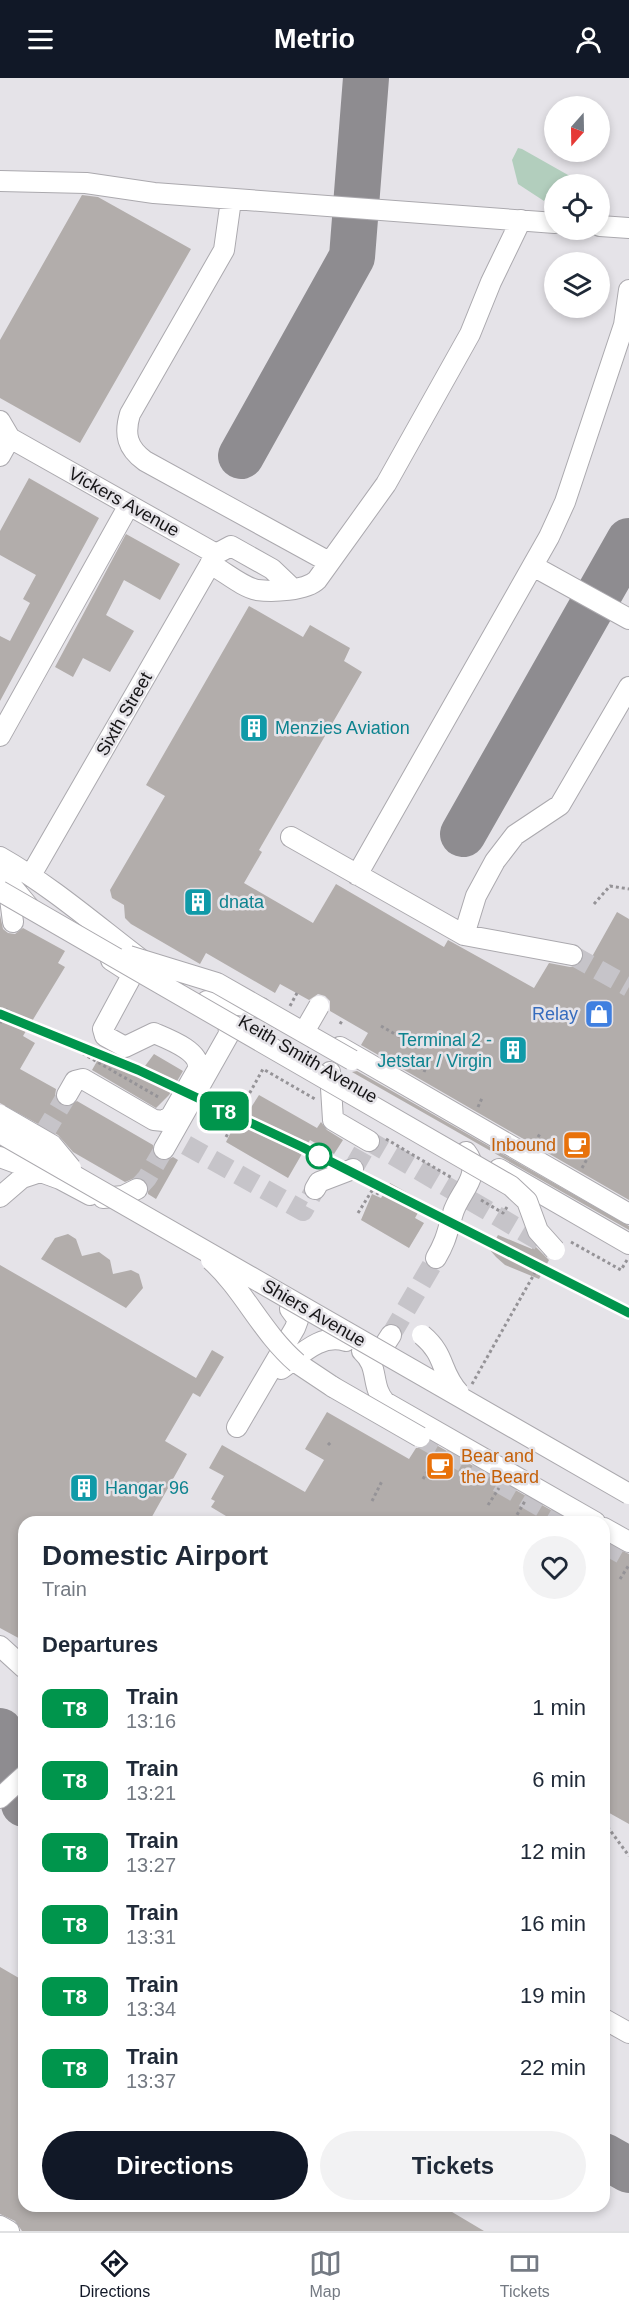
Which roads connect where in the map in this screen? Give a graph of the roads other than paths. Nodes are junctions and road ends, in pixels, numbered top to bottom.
1 (0, 181) edge
2 (231, 200) junction
3 (521, 220) junction
4 (544, 222) edge
5 (610, 227) edge
6 (629, 228) edge
7 (629, 290) edge
8 (5, 429) edge
9 (0, 456) edge
10 (129, 505) junction
11 (213, 559) junction
12 (329, 562) junction
13 (533, 566) junction
14 (293, 589) junction
15 (629, 619) edge
16 (629, 687) edge
17 (0, 736) edge
18 (291, 837) dead end
19 (0, 856) edge
20 (31, 875) junction
21 (357, 875) junction
22 (3, 881) edge
23 (13, 922) dead end
24 (464, 934) junction
25 (92, 945) junction
26 (572, 955) tunnel mouth
27 (213, 1004) junction
28 (319, 1006) dead end
29 (304, 1032) junction
30 (352, 1060) dead end
31 (330, 1072) junction
32 (66, 1095) tunnel mouth
33 (0, 1115) edge
34 (0, 1132) edge
35 (43, 1135) tunnel mouth
36 (369, 1141) dead end
37 (173, 1146) tunnel mouth
38 (463, 1148) junction
39 (3, 1158) edge
40 (353, 1169) tunnel mouth
41 (40, 1172) junction
42 (81, 1179) junction
43 (511, 1186) junction
44 (137, 1189) tunnel mouth
45 (315, 1189) tunnel mouth
46 (0, 1197) edge
47 (97, 1198) junction
48 (629, 1214) edge
49 (193, 1244) junction
50 (627, 1247) edge
51 (562, 1248) road end
52 (436, 1258) tunnel mouth
53 (291, 1309) junction
54 (391, 1335) tunnel mouth
55 (422, 1335) dead end
56 (358, 1348) junction
57 (264, 1381) junction
58 (468, 1392) junction
59 (237, 1427) dead end
60 (420, 1437) tunnel mouth
61 (629, 1494) edge
62 (629, 1503) edge
63 (584, 1516) edge
64 (610, 1531) edge
65 (629, 1542) edge
66 (0, 1646) edge
67 (18, 1662) edge
68 (18, 1782) edge
69 (0, 1798) edge
70 (610, 2022) edge
71 (629, 2033) edge
72 (0, 2226) edge
73 (9, 2231) edge

1 - 2 street
2 - 3 street
2 - 12 street
3 - 4 street
3 - 12 street
5 - 6 street
7 - 13 street
8 - 9 street
8 - 10 street, Vickers Avenue
10 - 11 street, Vickers Avenue
10 - 17 street
11 - 14 street, Vickers Avenue
11 - 14 street
11 - 20 street, Sixth Street
12 - 14 street
13 - 15 street
13 - 21 street
16 - 24 street
18 - 21 street
19 - 20 street, Keith Smith Avenue
20 - 27 street, Keith Smith Avenue
21 - 24 street
22 - 23 street
22 - 25 street, Keith Smith Avenue, bridge
22 - 32 street
24 - 26 street
25 - 29 street, bridge
25 - 43 street, Keith Smith Avenue, bridge
27 - 31 street, Keith Smith Avenue
27 - 37 street
27 - 48 street
28 - 29 street, bridge
29 - 30 street, bridge
31 - 36 street
31 - 38 street, Keith Smith Avenue
33 - 42 street, bridge
34 - 42 street, Shiers Avenue, bridge
35 - 39 street
38 - 50 street, Keith Smith Avenue
38 - 52 street
39 - 41 street, Shiers Avenue
40 - 45 street
41 - 46 street
41 - 47 street, Shiers Avenue
42 - 49 street, Shiers Avenue, bridge
43 - 50 street, Keith Smith Avenue, bridge
43 - 51 street, bridge
44 - 47 street
47 - 53 street, Shiers Avenue
49 - 58 street, Shiers Avenue, bridge
49 - 60 street, bridge
53 - 56 street, Shiers Avenue
53 - 57 street
54 - 56 street
55 - 58 street, bridge
56 - 57 street
56 - 62 street, Shiers Avenue
56 - 63 street
57 - 59 street
58 - 61 street, Shiers Avenue, bridge
64 - 65 street
66 - 67 street
68 - 69 street
70 - 71 street
72 - 73 street

